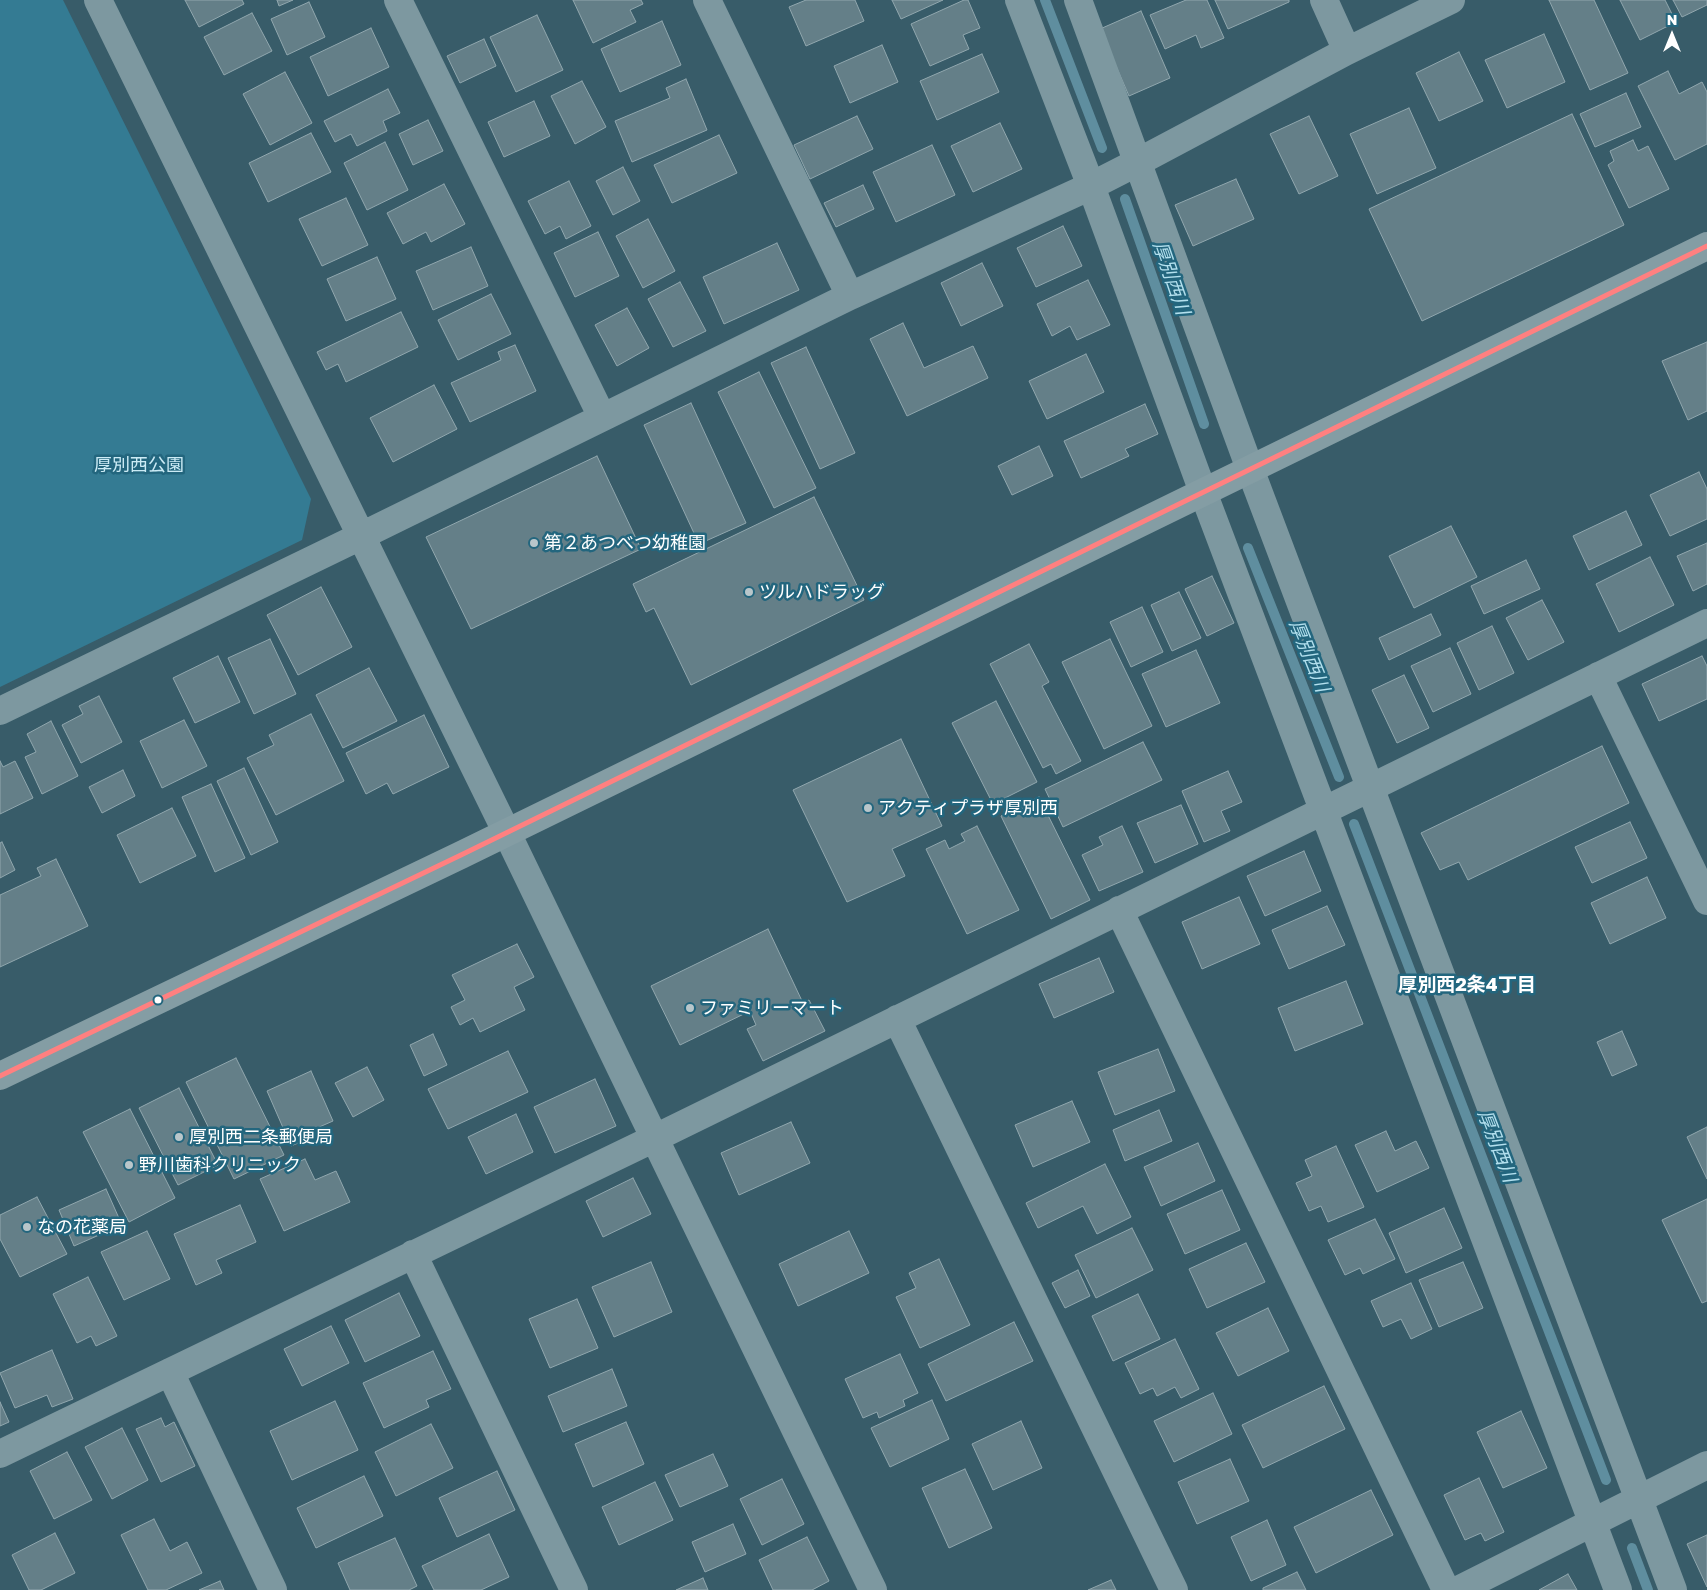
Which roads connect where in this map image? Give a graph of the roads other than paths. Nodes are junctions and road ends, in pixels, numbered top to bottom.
1 (98, 0) edge
2 (398, 0) edge
3 (707, 0) edge
4 (1020, 0) edge
5 (1078, 0) edge
6 (1324, 0) edge
7 (1451, 0) edge
8 (1347, 51) junction
9 (1138, 162) junction
10 (1091, 186) junction
11 (1707, 246) edge
12 (850, 296) junction
13 (602, 417) junction
14 (1250, 469) junction
15 (1203, 492) junction
16 (361, 536) junction
17 (1707, 623) edge
18 (1598, 676) junction
19 (0, 711) edge
20 (1370, 788) junction
21 (1323, 810) junction
22 (508, 832) junction
23 (1707, 901) edge
24 (1120, 910) junction
25 (896, 1020) junction
26 (0, 1076) edge
27 (655, 1138) junction
28 (413, 1254) junction
29 (170, 1372) junction
30 (0, 1454) edge
31 (1707, 1465) edge
32 (1639, 1499) junction
33 (1592, 1523) junction
34 (273, 1590) edge
35 (574, 1590) edge
36 (873, 1590) edge
37 (1174, 1590) edge
38 (1446, 1590) edge
39 (1458, 1590) edge
40 (1618, 1590) edge
41 (1673, 1590) edge

1 - 16 street
2 - 13 street
3 - 12 street
4 - 10 street
5 - 9 street
6 - 8 street
7 - 8 street
8 - 9 street
9 - 10 street
9 - 14 street
10 - 12 street
10 - 15 street
11 - 14 main road
12 - 13 street
13 - 16 street
14 - 15 main road
14 - 20 street
15 - 21 street
15 - 22 main road
16 - 19 street
16 - 22 street
17 - 18 street
18 - 20 street
18 - 23 street
20 - 21 street
20 - 32 street
21 - 24 street
21 - 33 street
22 - 26 main road
22 - 27 street
24 - 25 street
24 - 38 street
25 - 27 street
25 - 37 street
27 - 28 street
27 - 36 street
28 - 29 street
28 - 35 street
29 - 30 street
29 - 34 street
31 - 32 street
32 - 33 street
32 - 41 street
33 - 39 street
33 - 40 street

